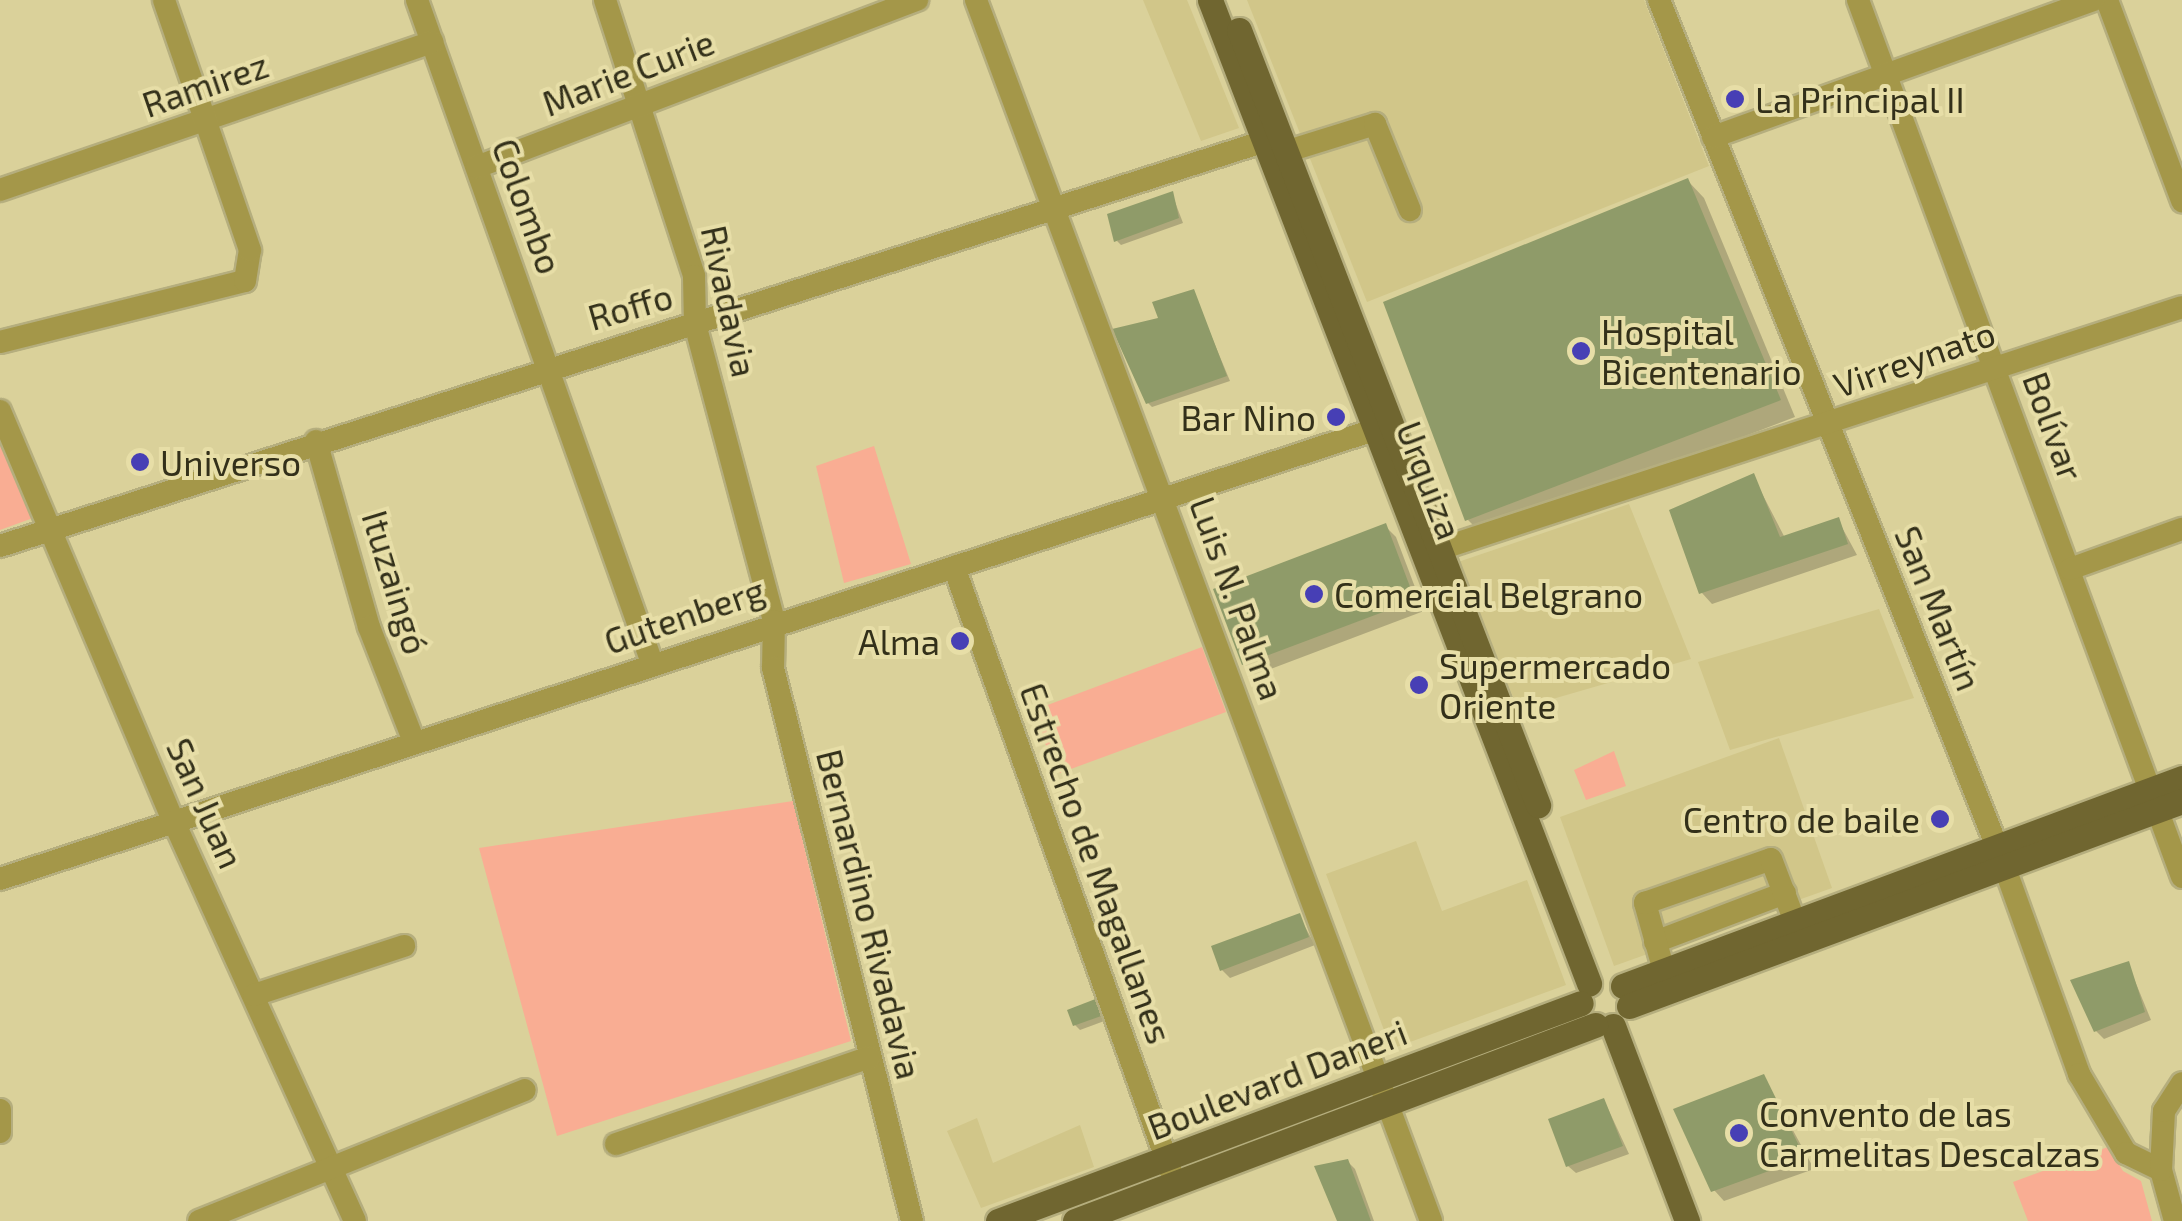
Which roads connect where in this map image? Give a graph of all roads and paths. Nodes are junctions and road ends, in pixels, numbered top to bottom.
1 (164, 0) edge
2 (417, 0) edge
3 (605, 0) edge
4 (917, 0) edge
5 (976, 0) edge
6 (1210, 0) edge
7 (1228, 0) edge
8 (1659, 0) edge
9 (1858, 0) edge
10 (2093, 0) edge
11 (2107, 0) edge
12 (432, 42) junction
13 (1886, 74) junction
14 (639, 105) junction
15 (205, 121) junction
16 (1714, 137) junction
17 (1275, 146) junction
18 (2176, 166) edge
19 (476, 167) junction
20 (0, 190) edge
21 (2182, 201) edge
22 (1055, 209) junction
23 (1410, 210) dead end
24 (2182, 307) edge
25 (695, 324) junction
26 (0, 342) edge
27 (548, 366) junction
28 (1995, 368) junction
29 (0, 411) edge
30 (1828, 424) junction
31 (1383, 427) junction
32 (316, 441) junction
33 (1164, 500) junction
34 (51, 526) junction
35 (2182, 529) edge
36 (0, 546) edge
37 (1440, 549) junction
38 (954, 567) junction
39 (2070, 569) junction
40 (774, 621) junction
41 (652, 663) junction
42 (414, 742) junction
43 (2182, 778) edge
44 (2164, 800) edge
45 (174, 822) junction
46 (2000, 857) junction
47 (1, 877) edge
48 (2182, 877) edge
49 (1785, 893) junction
50 (1795, 922) junction
51 (1654, 942) junction
52 (404, 946) dead end
53 (1664, 971) junction
54 (254, 995) junction
55 (1605, 1001) junction
56 (870, 1057) junction
57 (2182, 1082) edge
58 (525, 1090) dead end
59 (1382, 1092) junction
60 (0, 1110) edge
61 (0, 1132) edge
62 (616, 1144) dead end
63 (1166, 1158) junction
64 (333, 1168) junction
65 (2161, 1170) junction
66 (1174, 1183) junction
67 (199, 1221) edge
68 (355, 1221) edge
69 (912, 1221) edge
70 (998, 1221) edge
71 (1075, 1221) edge
72 (1431, 1221) edge
73 (1687, 1221) edge
74 (2175, 1221) edge

1 - 15 street
2 - 12 street, Colombo
3 - 14 street, Rivadavia
4 - 14 street, Marie Curie
5 - 22 street, Luis N. Palma
6 - 17 main road, Urquiza
7 - 17 main road, Urquiza
8 - 16 street, San Martín
9 - 13 street, Bolívar
10 - 13 street
11 - 18 street
12 - 15 street, Ramirez
12 - 19 street, Colombo
13 - 16 street
13 - 28 street, Bolívar
14 - 19 street, Marie Curie
14 - 25 street, Rivadavia
15 - 20 street, Ramirez
15 - 26 street
16 - 30 street, San Martín
17 - 22 street, Roffo
17 - 23 street, Roffo
17 - 31 main road, Urquiza
18 - 21 street
19 - 27 street, Colombo
22 - 25 street, Roffo
22 - 33 street, Luis N. Palma
24 - 28 street, Virreynato
25 - 27 street, Roffo
25 - 40 street, Rivadavia
27 - 32 street, Roffo
27 - 41 street, Colombo
28 - 30 street, Virreynato
28 - 39 street, Bolívar
29 - 34 street, San Juan
30 - 37 street, Virreynato
30 - 46 street, San Martín
31 - 33 street, Gutenberg
31 - 37 main road, Urquiza
31 - 55 main road, Urquiza
32 - 34 street, Roffo
32 - 42 street, Ituzaingó
33 - 38 street, Gutenberg
33 - 59 street, Luis N. Palma
34 - 36 street, Roffo
34 - 45 street, San Juan
35 - 39 street
37 - 55 main road, Urquiza
38 - 40 street, Gutenberg
38 - 63 street, Estrecho de Magallanes
39 - 44 street, Bolívar
40 - 41 street, Gutenberg
40 - 56 street, Bernardino Rivadavia
41 - 42 street, Gutenberg
42 - 45 street, Gutenberg
43 - 44 main road
44 - 46 main road
44 - 48 street, Bolívar
45 - 47 street, Gutenberg
45 - 54 street, San Juan
46 - 50 main road
46 - 55 main road
46 - 65 street, San Martín
49 - 50 street
49 - 51 street
49 - 51 street
50 - 53 main road
51 - 53 street
52 - 54 street
53 - 55 main road
54 - 64 street, San Juan
55 - 59 main road, Boulevard Daneri
55 - 73 main road
56 - 62 street
56 - 69 street, Bernardino Rivadavia
57 - 65 street
58 - 64 street
59 - 63 main road, Boulevard Daneri
59 - 66 main road, Boulevard Daneri
59 - 72 street, Luis N. Palma
60 - 61 street
63 - 66 street, Estrecho de Magallanes
63 - 70 main road, Boulevard Daneri
64 - 67 street
64 - 68 street, San Juan
65 - 74 street
66 - 71 main road, Boulevard Daneri

